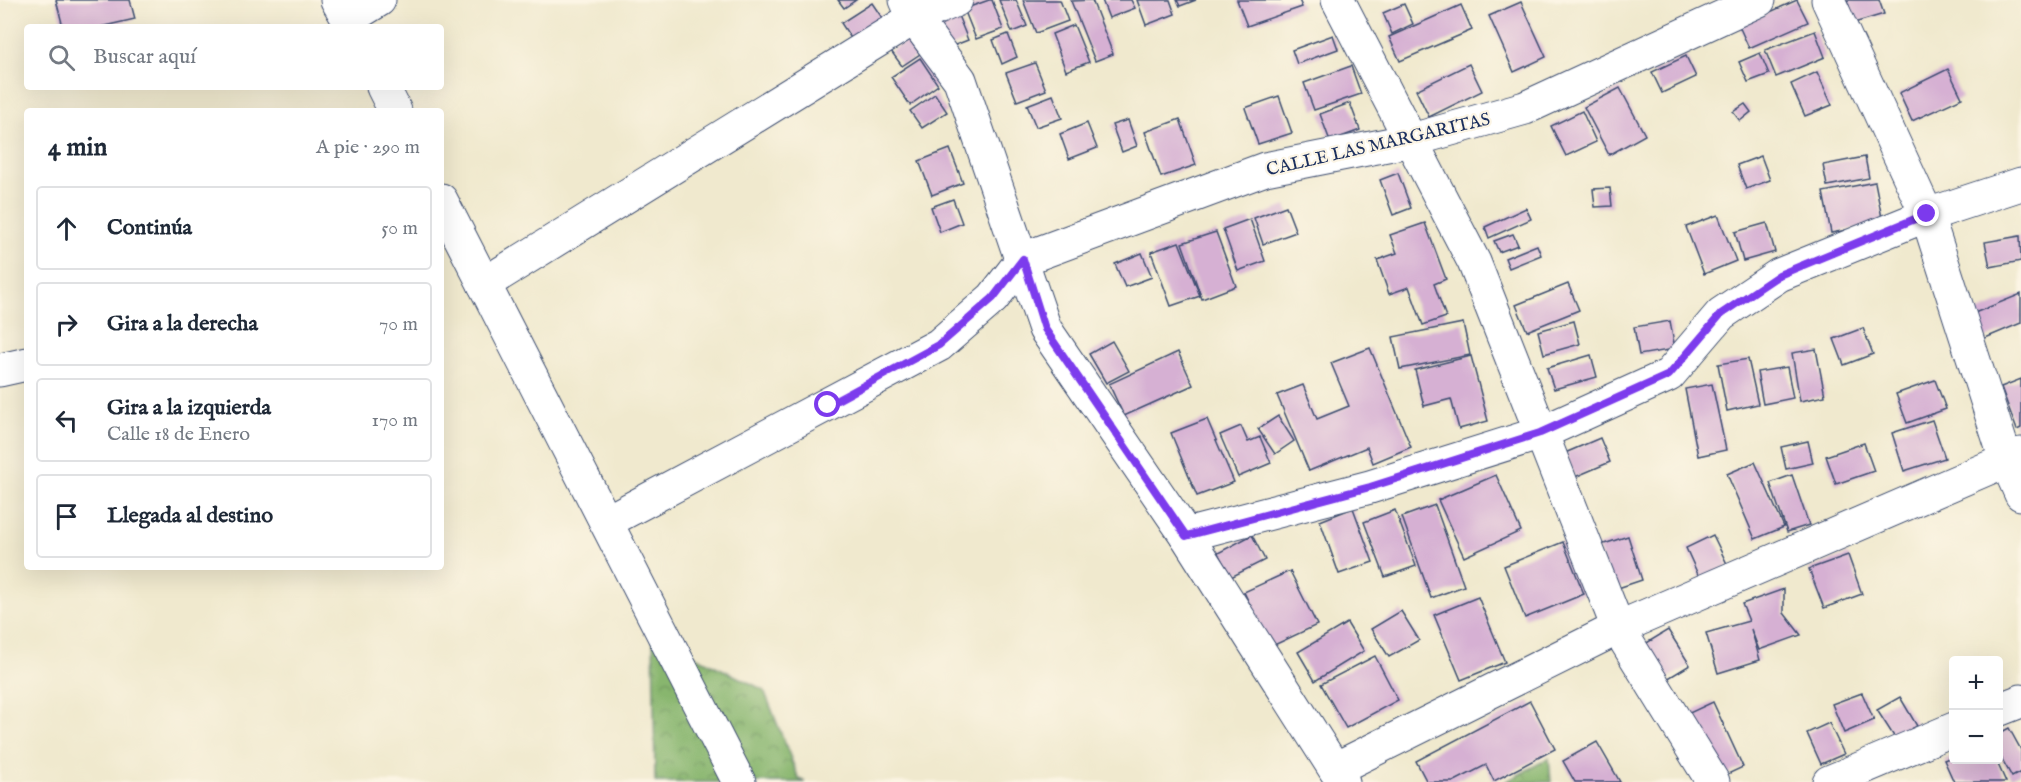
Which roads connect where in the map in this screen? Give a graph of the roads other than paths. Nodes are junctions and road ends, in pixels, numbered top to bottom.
1 (379, 0) edge
2 (956, 0) edge
3 (1338, 0) edge
4 (1759, 0) edge
5 (1828, 0) edge
6 (910, 9) edge
7 (346, 15) edge
8 (384, 90) edge
9 (394, 108) edge
10 (1412, 140) junction
11 (2021, 184) edge
12 (444, 206) edge
13 (1927, 214) junction
14 (1023, 259) junction
15 (484, 284) junction
16 (24, 365) edge
17 (0, 370) edge
18 (1540, 433) junction
19 (2014, 457) edge
20 (2021, 494) edge
21 (606, 522) junction
22 (1186, 536) junction
23 (1618, 628) junction
24 (2021, 700) edge
25 (2003, 708) edge
26 (1949, 731) edge
27 (1339, 776) edge
28 (739, 782) edge
29 (1713, 782) edge
30 (1829, 782) edge

1 - 7 street
2 - 6 street
3 - 10 street
4 - 10 street, CALLE LAS MARGARITAS
5 - 13 street
6 - 14 street
6 - 15 street
8 - 9 street
10 - 14 street, CALLE LAS MARGARITAS
10 - 18 street
11 - 13 street
12 - 15 street
13 - 18 street
13 - 19 street
14 - 21 street
14 - 22 street
15 - 21 street
16 - 17 street
18 - 22 street
18 - 23 street
19 - 20 street
19 - 23 street
21 - 28 street
22 - 27 street
23 - 27 street
23 - 29 street
24 - 25 street
26 - 30 street

